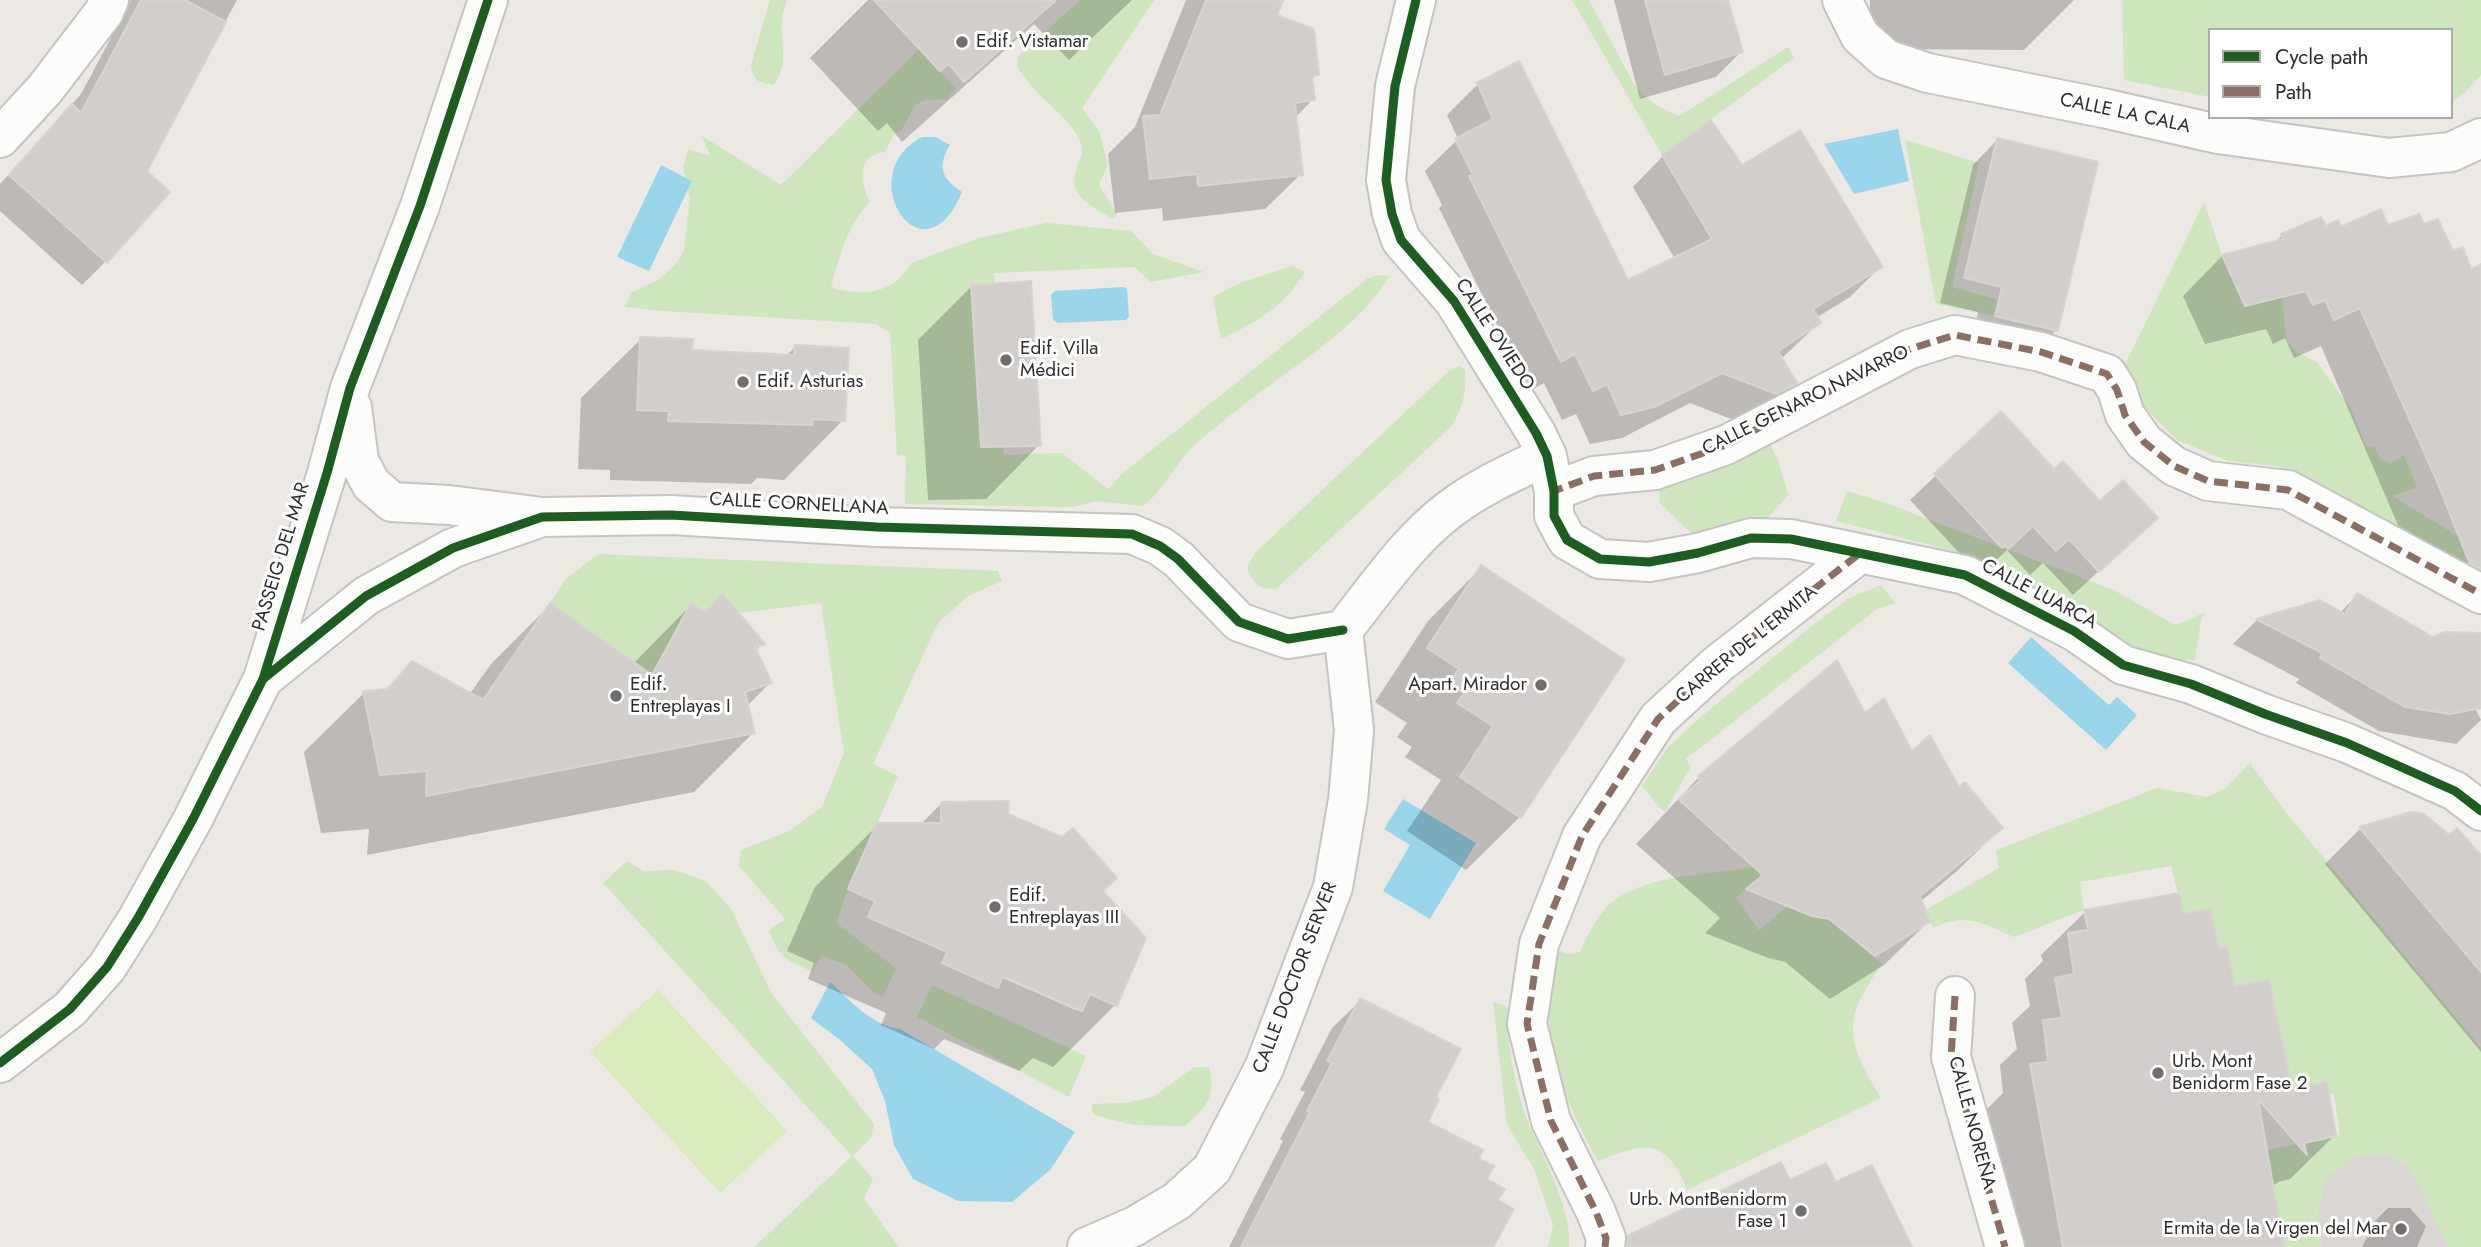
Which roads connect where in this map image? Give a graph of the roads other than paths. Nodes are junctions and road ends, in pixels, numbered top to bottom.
1 (110, 0) edge
2 (488, 0) edge
3 (1416, 0) edge
4 (1842, 0) edge
5 (0, 138) edge
6 (2481, 138) edge
7 (350, 388) junction
8 (1551, 473) junction
9 (542, 517) junction
10 (1859, 554) junction
11 (2481, 594) edge
12 (1343, 630) junction
13 (263, 679) junction
14 (2481, 811) edge
15 (1955, 996) dead end
16 (0, 1062) edge
17 (1087, 1247) edge
18 (1605, 1247) edge
19 (2005, 1247) edge

1 - 5 street
2 - 7 street, PASSEIG DEL MAR
3 - 8 street, CALLE OVIEDO
4 - 6 street, CALLE LA CALA
7 - 9 street
7 - 13 street, PASSEIG DEL MAR
8 - 10 street, CALLE LUARCA
8 - 11 street, CALLE GENARO NAVARRO
8 - 12 street, CALLE GENARO NAVARRO
9 - 12 street, CALLE CORNELLANA
9 - 13 street, CALLE CORNELLANA
10 - 14 street, CALLE LUARCA
10 - 18 street, CARRER DE L'ERMITA
12 - 17 street, CALLE DOCTOR SERVER
13 - 16 street, PASSEIG DEL MAR
15 - 19 street, CALLE NOREÑA

